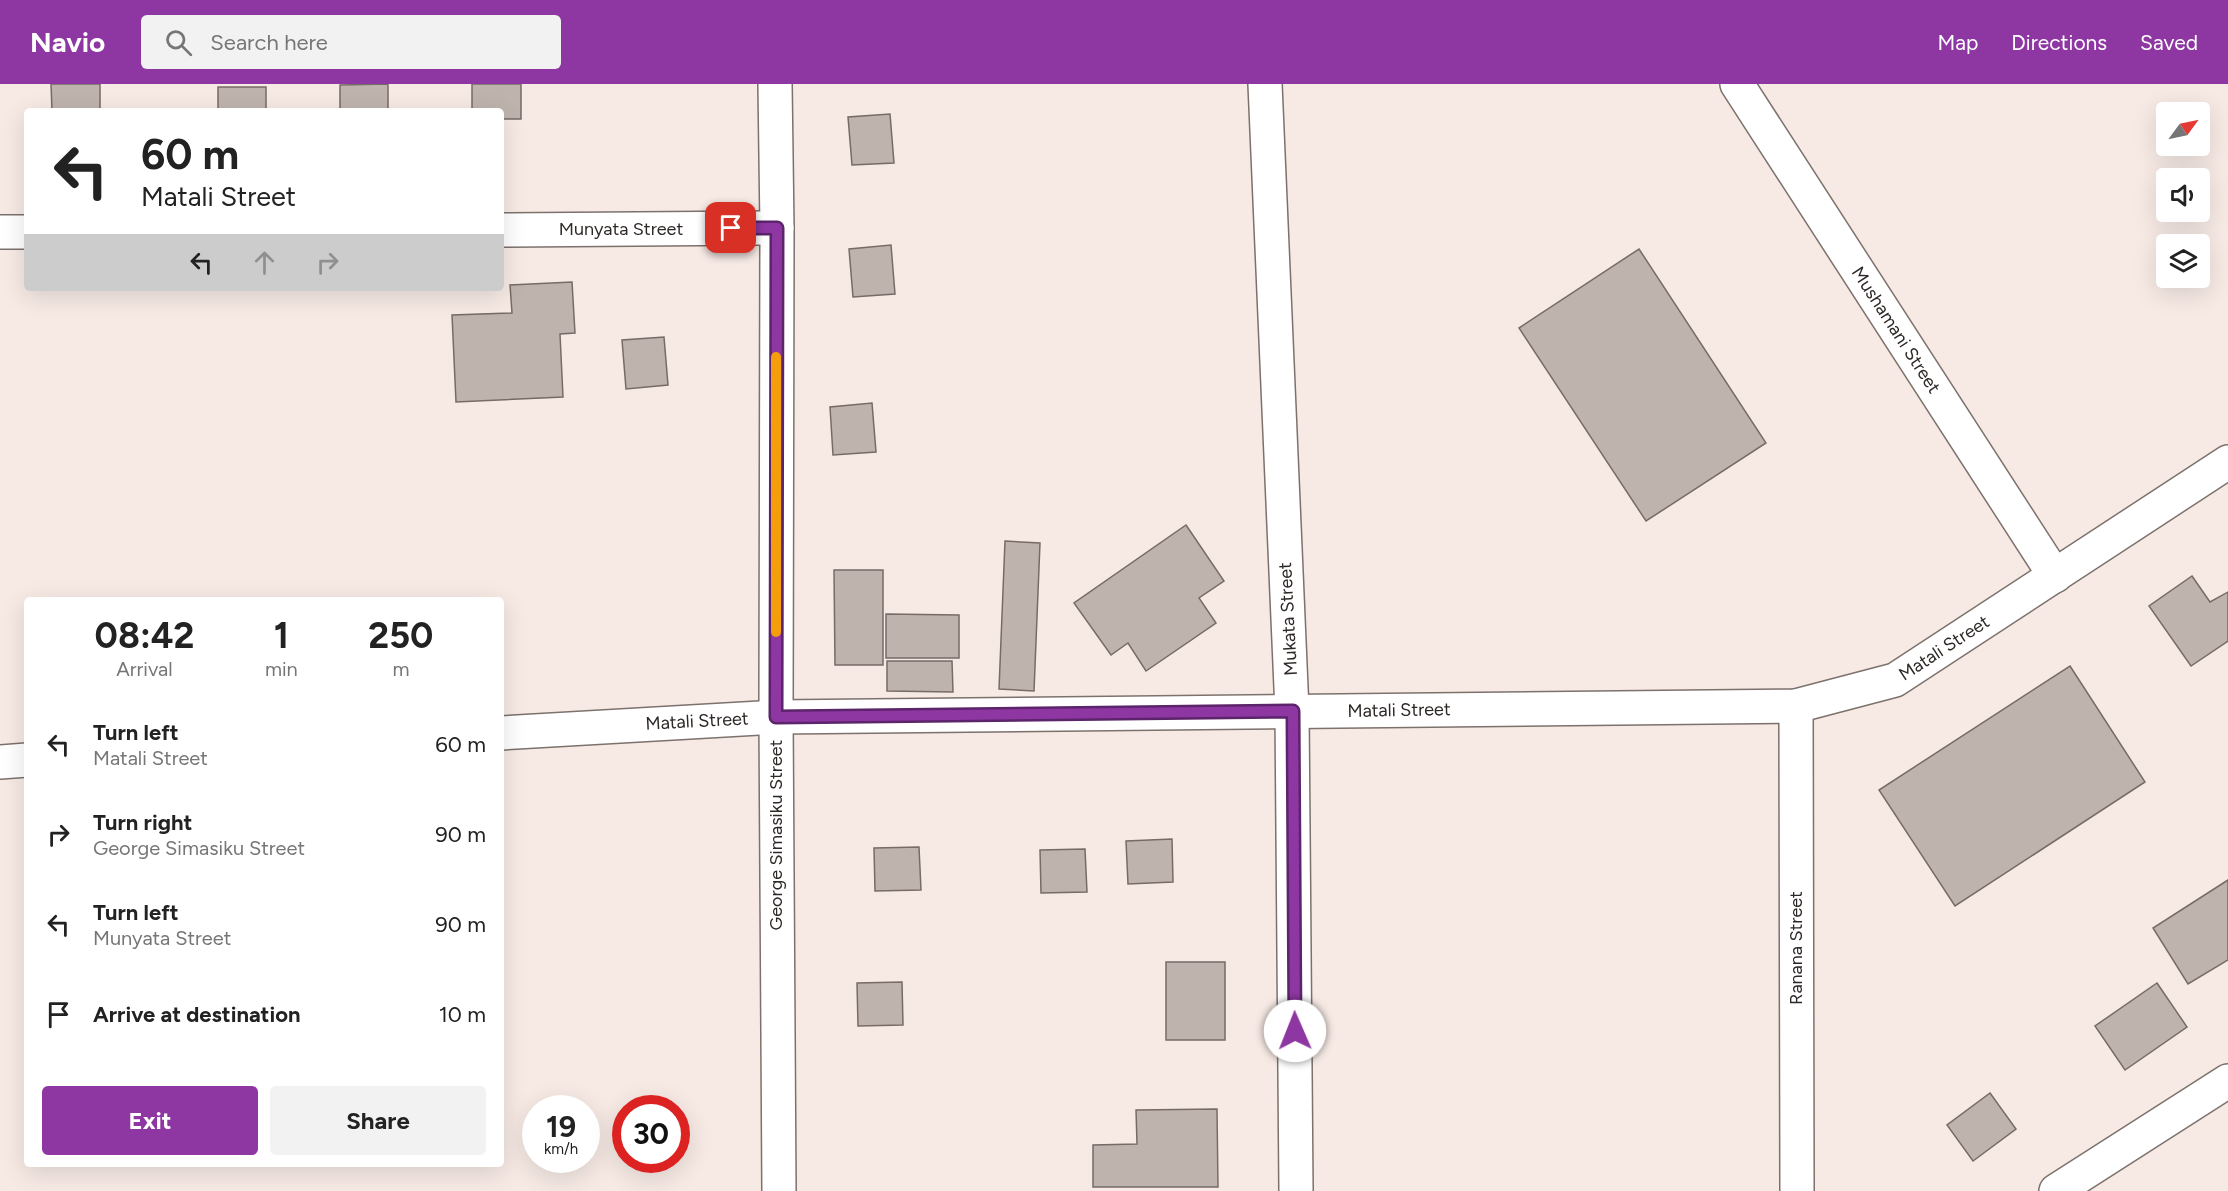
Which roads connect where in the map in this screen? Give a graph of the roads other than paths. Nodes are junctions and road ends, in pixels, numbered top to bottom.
1 (775, 84) edge
2 (1265, 84) edge
3 (1737, 84) edge
4 (777, 228) junction
5 (504, 230) edge
6 (0, 232) edge
7 (24, 232) edge
8 (2228, 462) edge
9 (2055, 576) junction
10 (1796, 706) junction
11 (1293, 711) junction
12 (776, 717) junction
13 (504, 733) edge
14 (24, 760) edge
15 (0, 762) edge
16 (2228, 1081) edge
17 (778, 1191) edge
18 (1296, 1191) edge
19 (1797, 1191) edge
20 (2056, 1191) edge

1 - 4 street, George Simasiku Street
2 - 11 street, Mukata Street
3 - 9 street, Mushamani Street
4 - 5 street, Munyata Street
4 - 12 street, George Simasiku Street
6 - 7 street
8 - 9 street, Matali Street
9 - 10 street, Matali Street
10 - 11 street, Matali Street
10 - 19 street, Ranana Street
11 - 12 street, Matali Street
11 - 18 street, Mukata Street
12 - 13 street, Matali Street
12 - 17 street, George Simasiku Street
14 - 15 street
16 - 20 street

